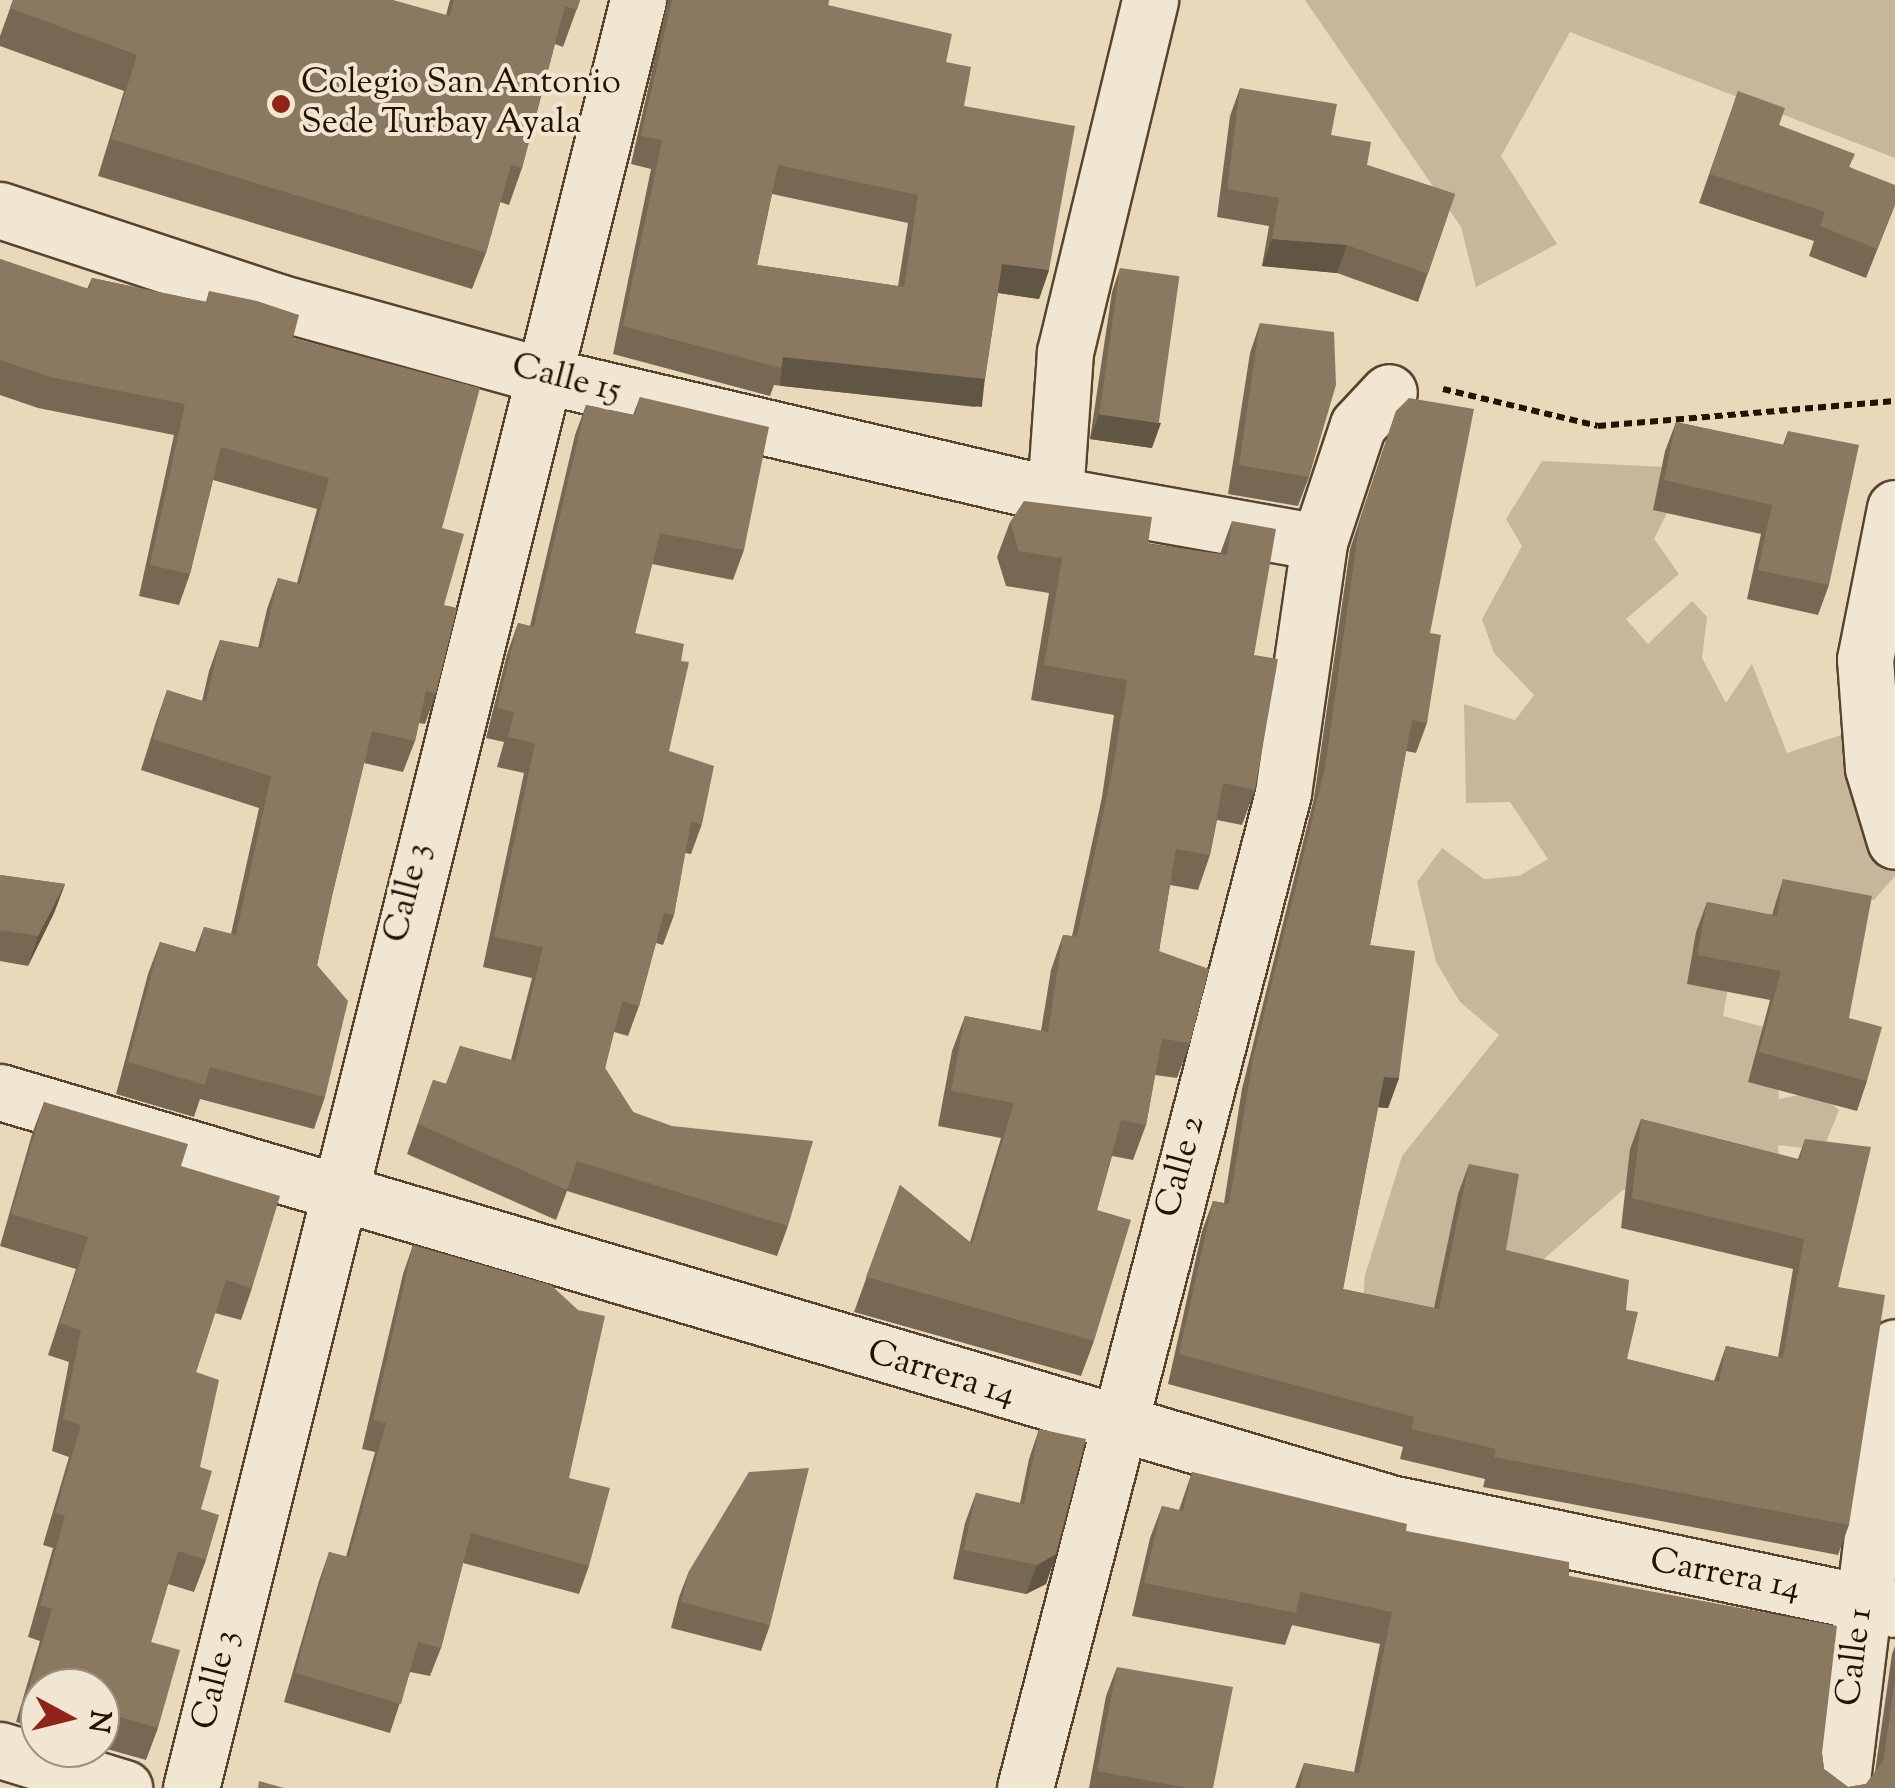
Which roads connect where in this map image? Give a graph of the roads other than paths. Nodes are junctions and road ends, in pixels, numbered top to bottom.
1 (638, 0) edge
2 (1150, 0) edge
3 (0, 210) edge
4 (538, 374) junction
5 (1389, 392) road end
6 (1054, 495) junction
7 (1895, 508) edge
8 (1319, 542) junction
9 (1895, 841) edge
10 (0, 1092) edge
11 (334, 1194) junction
12 (1895, 1347) edge
13 (1112, 1426) junction
14 (1879, 1605) edge
15 (0, 1750) edge
16 (124, 1788) edge
17 (192, 1788) edge
18 (1025, 1788) edge
19 (1841, 1788) edge

1 - 4 street, Calle 3
2 - 6 street
3 - 4 street, Calle 15
4 - 6 street, Calle 15
4 - 11 street, Calle 3
5 - 8 street, Calle 2
6 - 8 street, Calle 15
7 - 9 street
8 - 13 street, Calle 2
10 - 11 street, Carrera 14
11 - 13 street, Carrera 14
11 - 17 street, Calle 3
12 - 14 street, Calle 1
13 - 14 street, Carrera 14
13 - 18 street, Calle 2
14 - 19 street, Calle 1
15 - 16 street

